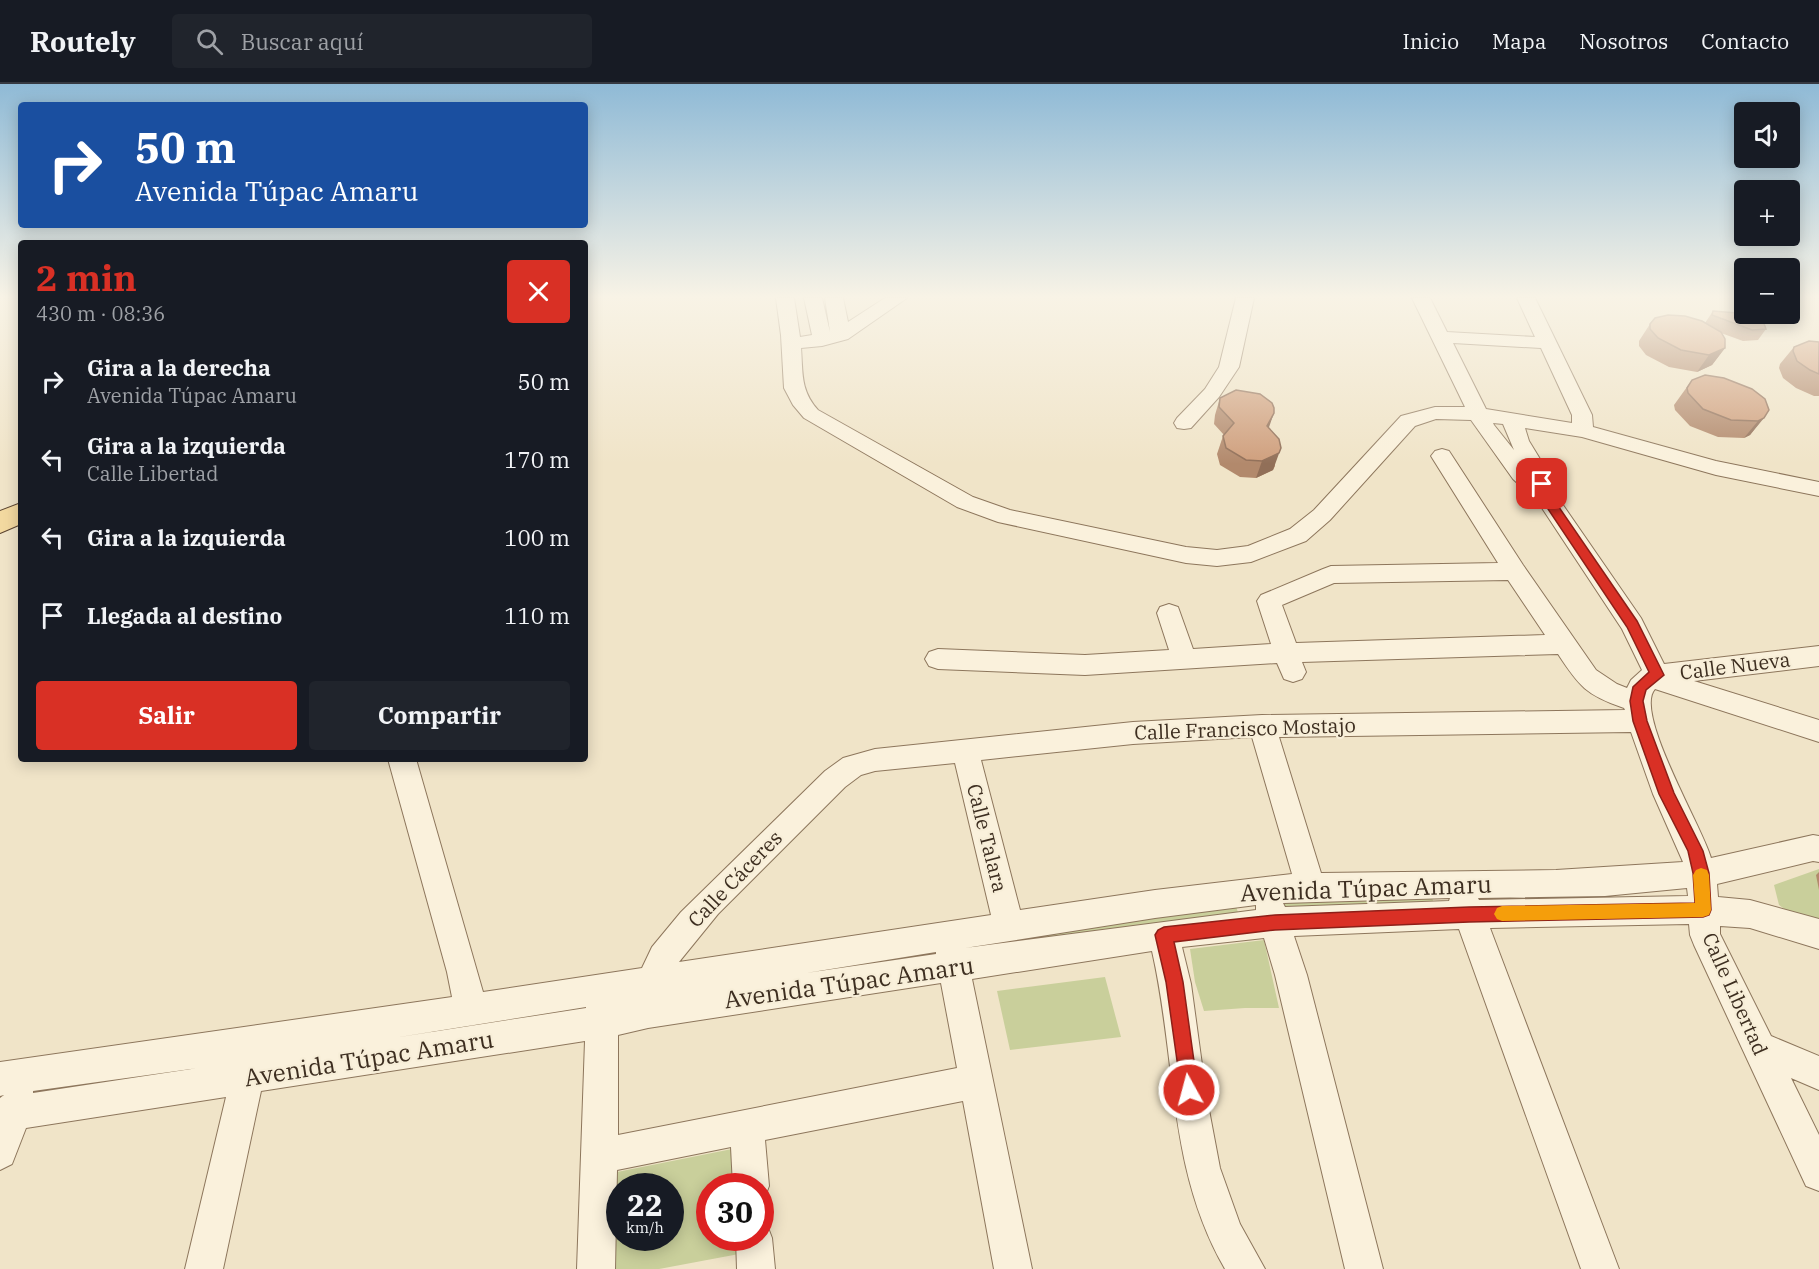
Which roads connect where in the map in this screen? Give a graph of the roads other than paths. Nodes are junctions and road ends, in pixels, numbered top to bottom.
1 (792, 353) edge
2 (1232, 353) edge
3 (1449, 353) edge
4 (1553, 353) edge
5 (1478, 414) junction
6 (1512, 421) junction
7 (1184, 423) dead end
8 (1583, 431) junction
9 (1442, 456) dead end
10 (1819, 489) edge
11 (18, 496) edge
12 (1546, 497) junction
13 (0, 505) edge
14 (18, 514) edge
15 (0, 523) edge
16 (1515, 571) junction
17 (1169, 613) dead end
18 (1566, 644) junction
19 (1819, 656) edge
20 (1184, 659) junction
21 (938, 660) dead end
22 (1290, 663) junction
23 (1654, 676) junction
24 (1638, 711) junction
25 (1262, 726) junction
26 (1819, 731) edge
27 (965, 749) junction
28 (403, 762) edge
29 (853, 766) joint
30 (1819, 849) edge
31 (1701, 873) junction
32 (1458, 883) junction
33 (1311, 887) junction
34 (1264, 890) junction
35 (1703, 910) junction
36 (1469, 914) junction
37 (1275, 922) junction
38 (1010, 926) junction
39 (1819, 934) edge
40 (1164, 935) junction
41 (951, 952) junction
42 (651, 980) junction
43 (603, 987) junction
44 (470, 1008) junction
45 (648, 1012) junction
46 (602, 1022) junction
47 (255, 1043) junction
48 (1758, 1047) junction
49 (1819, 1073) edge
50 (14, 1077) edge
51 (246, 1079) junction
52 (977, 1080) junction
53 (7, 1114) edge
54 (747, 1127) junction
55 (0, 1152) edge
56 (600, 1156) junction
57 (750, 1173) edge
58 (1819, 1173) edge
59 (755, 1251) edge
60 (204, 1269) edge
61 (596, 1269) edge
62 (756, 1269) edge
63 (1013, 1269) edge
64 (1246, 1269) edge
65 (1364, 1269) edge
66 (1600, 1269) edge

1 - 5 street
2 - 7 street
3 - 5 street
4 - 8 street
5 - 6 street
5 - 12 street
6 - 8 street
6 - 12 street
8 - 10 street
9 - 16 street
11 - 13 main road
12 - 23 street
14 - 15 main road
16 - 18 street
16 - 22 street
17 - 20 street
18 - 22 street
18 - 24 street
19 - 23 street, Calle Nueva
20 - 21 street
20 - 22 street
23 - 24 street
23 - 26 street
24 - 25 street, Calle Francisco Mostajo
24 - 31 street, Calle Libertad
25 - 27 street, Calle Francisco Mostajo
25 - 33 street
27 - 29 street, Calle Francisco Mostajo
27 - 38 street, Calle Talara
28 - 44 street
29 - 42 street, Calle Cáceres
30 - 31 street, Avenida Túpac Amaru
31 - 32 street, Avenida Túpac Amaru
31 - 35 street, Calle Libertad
32 - 33 street, Avenida Túpac Amaru
32 - 36 street
33 - 34 street, Avenida Túpac Amaru
34 - 37 street
34 - 38 street, Avenida Túpac Amaru
35 - 36 street, Avenida Túpac Amaru
35 - 39 street, Avenida Túpac Amaru
35 - 48 street, Calle Libertad
36 - 37 street, Avenida Túpac Amaru
36 - 66 street
37 - 40 street, Avenida Túpac Amaru
37 - 65 street
38 - 41 street, Avenida Túpac Amaru
40 - 41 street, Avenida Túpac Amaru
40 - 64 street
41 - 42 street, Avenida Túpac Amaru
41 - 45 street, Avenida Túpac Amaru
41 - 52 street
42 - 43 street, Avenida Túpac Amaru
42 - 45 street, Calle Cáceres
43 - 44 street, Avenida Túpac Amaru
43 - 46 street
44 - 47 street, Avenida Túpac Amaru
45 - 46 street, Avenida Túpac Amaru
46 - 51 street, Avenida Túpac Amaru
46 - 56 street
47 - 50 street, Avenida Túpac Amaru
47 - 51 street
48 - 49 street
48 - 58 street, Calle Libertad
50 - 53 street
51 - 53 street, Avenida Túpac Amaru
51 - 60 street
52 - 54 street
52 - 63 street
53 - 55 street
54 - 56 street
54 - 57 street
56 - 61 street
59 - 62 street

